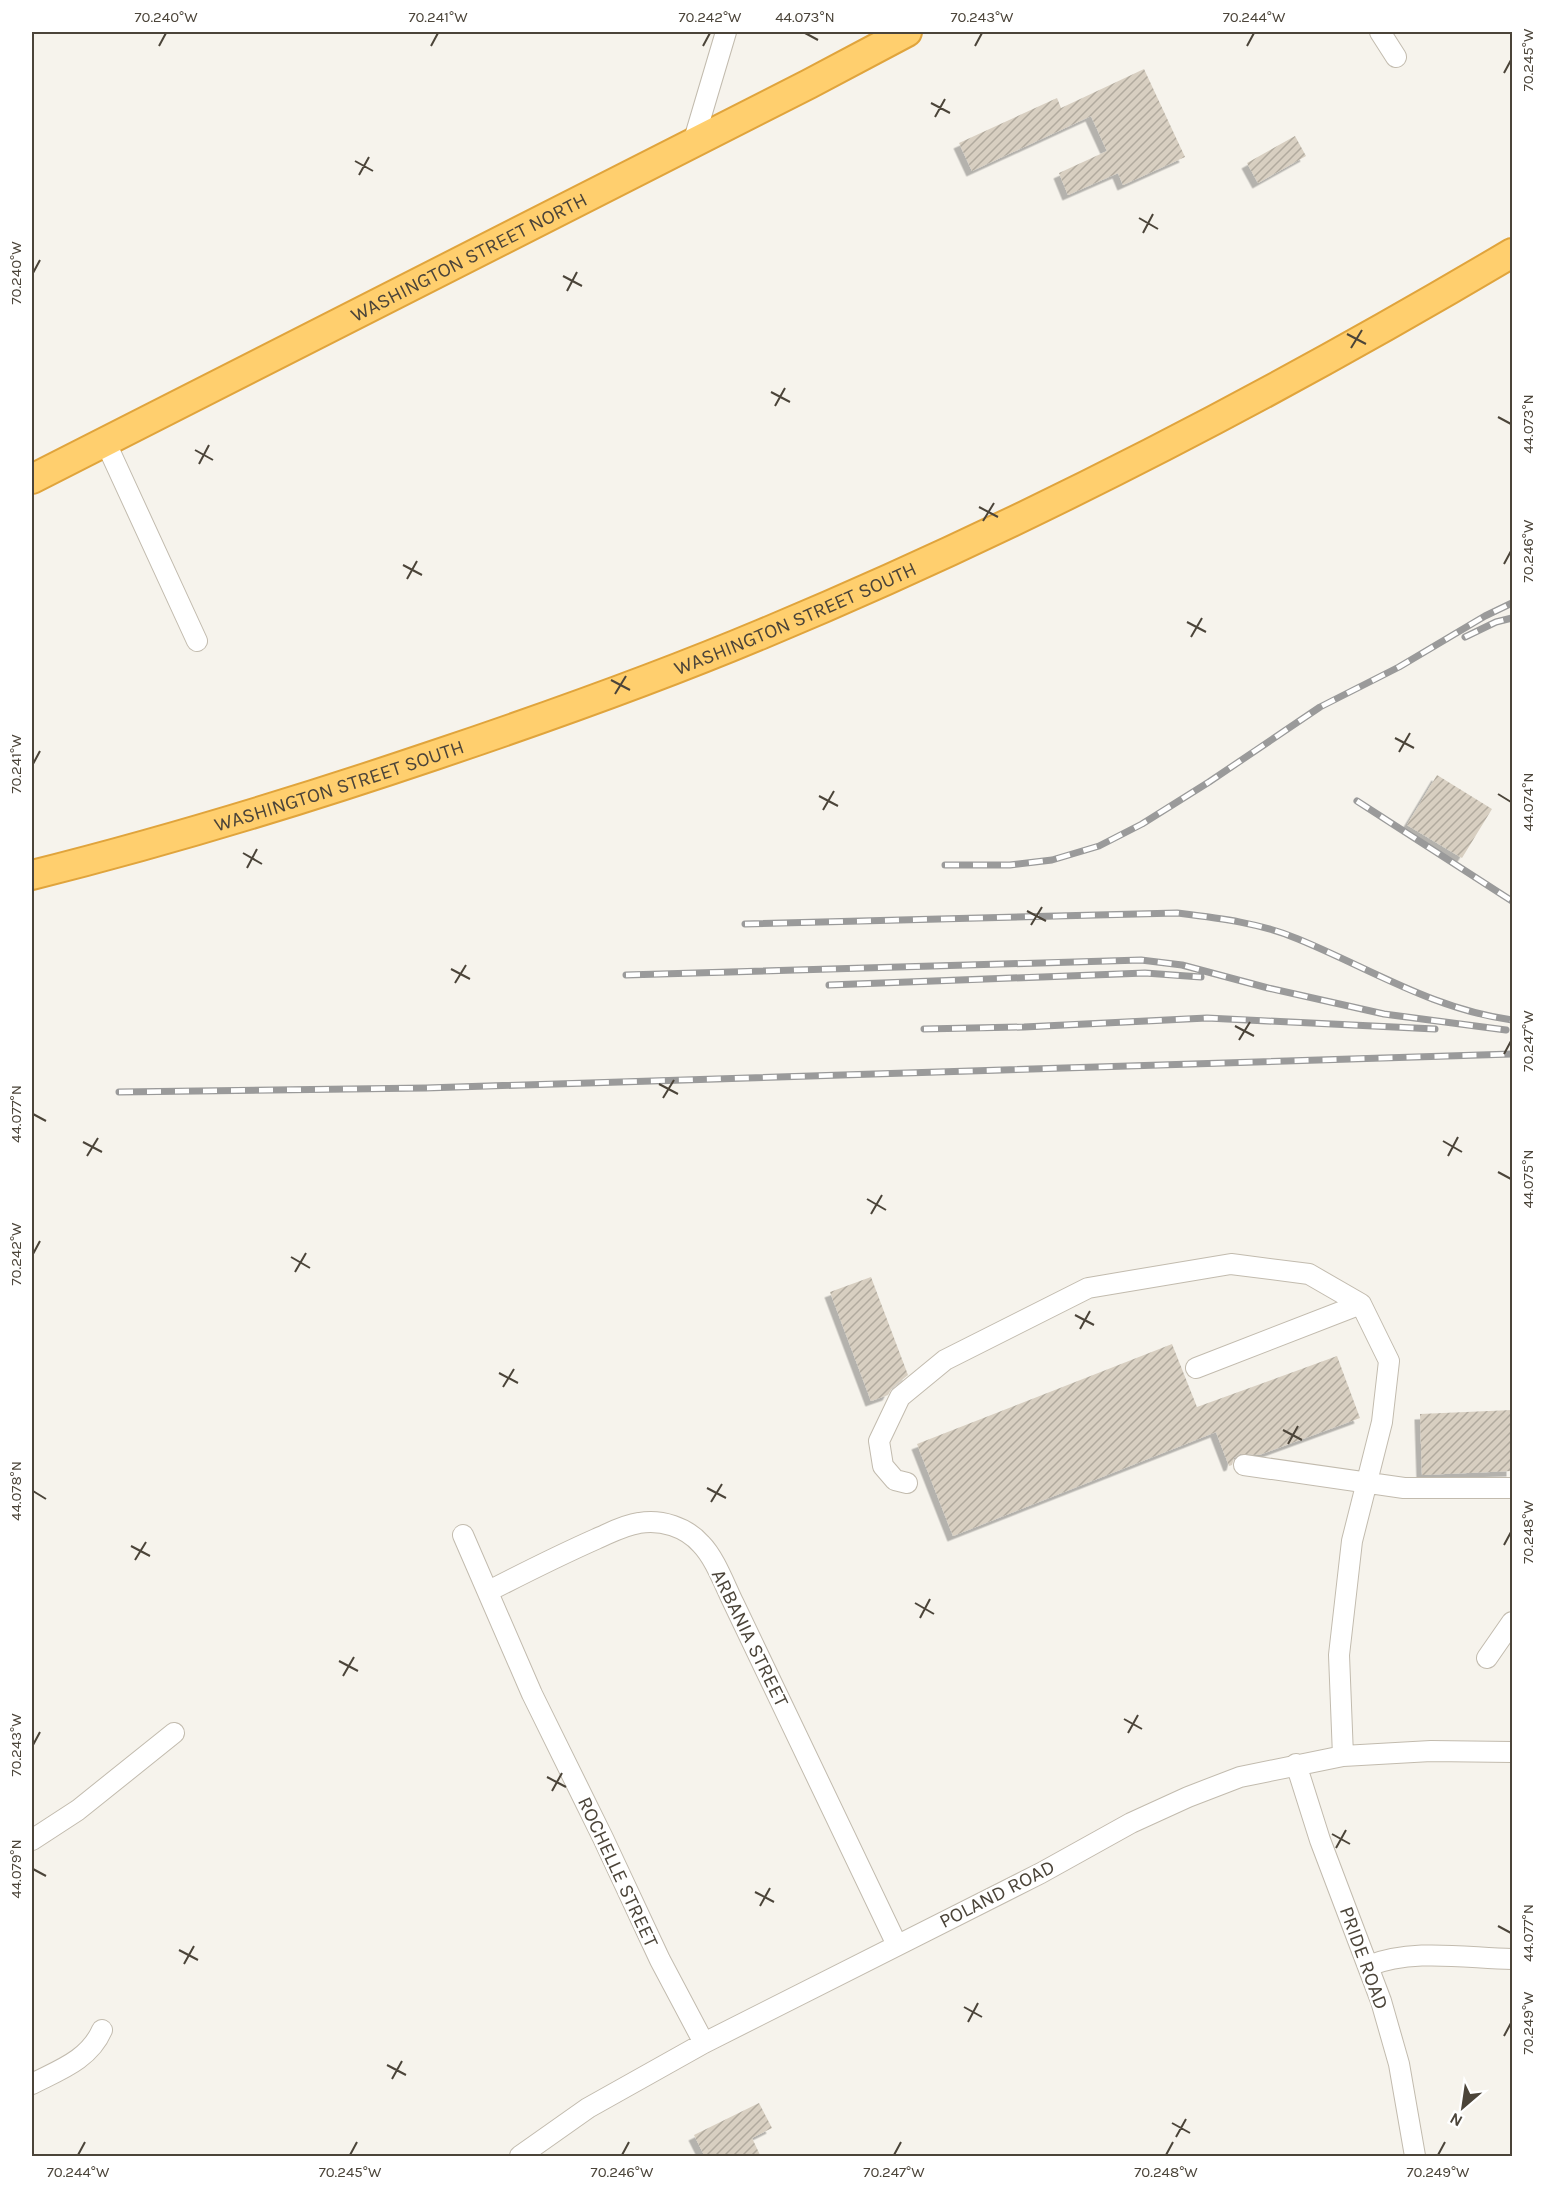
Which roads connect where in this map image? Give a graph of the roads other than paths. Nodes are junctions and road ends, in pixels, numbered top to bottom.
1 (726, 32) edge
2 (907, 32) edge
3 (1380, 32) edge
4 (1396, 57) dead end
5 (693, 143) junction
6 (1512, 253) edge
7 (105, 441) junction
8 (32, 478) edge
9 (197, 641) dead end
10 (32, 875) edge
11 (1361, 1304) junction
12 (1196, 1368) dead end
13 (1244, 1465) dead end
14 (907, 1483) dead end
15 (1367, 1483) junction
16 (1512, 1488) edge
17 (463, 1535) dead end
18 (489, 1591) junction
19 (1512, 1622) edge
20 (1487, 1658) dead end
21 (174, 1733) dead end
22 (1512, 1752) edge
23 (1344, 1756) junction
24 (1296, 1764) junction
25 (32, 1840) edge
26 (897, 1945) junction
27 (1512, 1959) edge
28 (1368, 1966) junction
29 (102, 2030) dead end
30 (704, 2043) junction
31 (32, 2084) edge
32 (520, 2157) edge
33 (1415, 2157) edge

1 - 5 street
2 - 5 highway, WASHINGTON STREET NORTH
3 - 4 street
5 - 7 highway, WASHINGTON STREET NORTH
6 - 10 highway, WASHINGTON STREET SOUTH
7 - 8 highway, WASHINGTON STREET NORTH
7 - 9 street
11 - 12 street
11 - 14 street
11 - 15 street
13 - 15 street
15 - 16 street
15 - 23 street
17 - 18 street, ROCHELLE STREET
18 - 26 street, ARBANIA STREET
18 - 30 street, ROCHELLE STREET
19 - 20 street
21 - 25 street
22 - 23 street, POLAND ROAD
23 - 24 street, POLAND ROAD
24 - 26 street, POLAND ROAD
24 - 28 street, PRIDE ROAD
26 - 30 street, POLAND ROAD
27 - 28 street
28 - 33 street, PRIDE ROAD
29 - 31 street
30 - 32 street, POLAND ROAD

